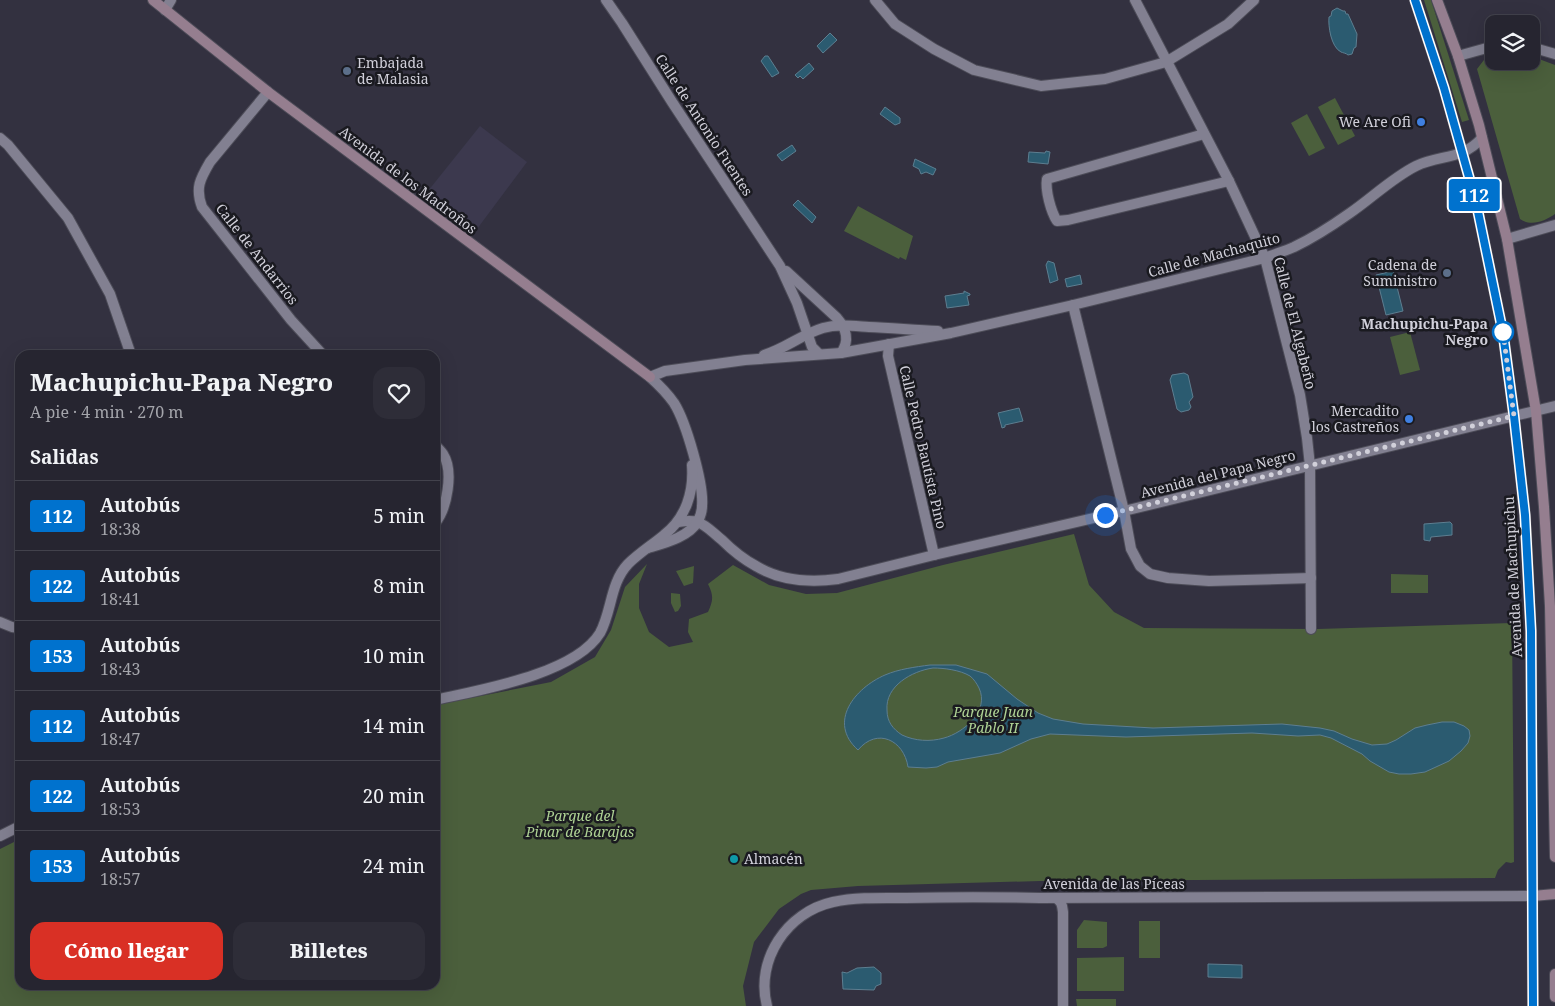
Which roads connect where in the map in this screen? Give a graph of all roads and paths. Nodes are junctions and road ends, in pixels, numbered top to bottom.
1 (153, 0) edge
2 (171, 0) edge
3 (606, 0) edge
4 (875, 0) edge
5 (1135, 0) edge
6 (1254, 0) edge
7 (1416, 0) edge
8 (1437, 0) edge
9 (165, 10) junction
10 (1485, 48) edge
11 (1540, 50) edge
12 (1555, 54) edge
13 (1458, 56) junction
14 (1166, 62) junction
15 (268, 92) junction
16 (1204, 134) junction
17 (0, 138) edge
18 (1482, 138) junction
19 (1463, 153) junction
20 (1230, 181) junction
21 (1555, 225) edge
22 (1507, 240) junction
23 (1265, 258) junction
24 (780, 266) junction
25 (1073, 305) junction
26 (843, 325) junction
27 (951, 333) junction
28 (808, 334) junction
29 (889, 344) junction
30 (129, 350) edge
31 (318, 350) edge
32 (841, 353) junction
33 (818, 354) junction
34 (745, 360) junction
35 (650, 377) junction
36 (1555, 406) edge
37 (1536, 411) junction
38 (1514, 416) junction
39 (690, 446) junction
40 (440, 451) edge
41 (1310, 466) junction
42 (1124, 511) junction
43 (440, 516) edge
44 (678, 522) junction
45 (697, 522) junction
46 (648, 548) junction
47 (934, 555) junction
48 (1312, 578) junction
49 (0, 622) edge
50 (15, 627) edge
51 (1311, 629) dead end
52 (440, 699) edge
53 (15, 828) edge
54 (0, 836) edge
55 (1555, 857) edge
56 (1555, 894) edge
57 (1532, 896) junction
58 (1056, 898) junction
59 (1555, 974) edge
60 (1555, 997) edge
61 (767, 1006) edge
62 (1063, 1006) edge
63 (1533, 1006) edge

1 - 9 street, Avenida de los Madroños
2 - 9 street
3 - 24 street, Calle de Antonio Fuentes
4 - 14 street
5 - 14 street, Calle de El Algabeño
6 - 14 street
7 - 19 street, Avenida de Machupichu
8 - 13 street
9 - 15 street, Avenida de los Madroños
10 - 13 street
11 - 12 street
13 - 18 street
14 - 16 street, Calle de El Algabeño
15 - 31 street, Calle de Andarrios
15 - 35 street, Avenida de los Madroños
16 - 20 street, Calle de El Algabeño
16 - 20 street
17 - 30 street
18 - 19 street
18 - 22 street
19 - 23 street, Calle de Machaquito
19 - 38 street, Avenida de Machupichu
20 - 23 street, Calle de El Algabeño
21 - 22 street
22 - 37 street
23 - 25 street, Calle de Machaquito
23 - 41 street, Calle de El Algabeño
24 - 26 street, Calle de Antonio Fuentes
24 - 28 street, Calle de Antonio Fuentes
25 - 27 street, Calle de Machaquito
25 - 42 street
26 - 27 street, Calle de Machaquito
26 - 28 street, Calle de Machaquito
26 - 32 street
27 - 29 street, Calle de Machaquito
28 - 33 street, Calle de Antonio Fuentes
28 - 34 street, Calle de Machaquito
29 - 32 street, Calle de Machaquito
29 - 47 street, Calle Pedro Bautista Pino
32 - 33 street, Calle de Machaquito
33 - 34 street, Calle de Machaquito
34 - 35 street, Calle de Machaquito
35 - 39 street
36 - 37 street, Avenida del Papa Negro
37 - 38 street, Avenida del Papa Negro
37 - 55 street
38 - 41 street, Avenida del Papa Negro
38 - 57 street, Avenida de Machupichu
39 - 44 street
39 - 45 street
40 - 43 street
41 - 42 street, Avenida del Papa Negro
41 - 48 street, Calle de El Algabeño
42 - 47 street, Avenida del Papa Negro
42 - 48 street
44 - 45 street
44 - 46 street
45 - 46 street
45 - 47 street, Avenida del Papa Negro
46 - 52 street
48 - 51 street, Calle de El Algabeño
49 - 50 street
53 - 54 street
56 - 57 street
57 - 58 street, Avenida de las Píceas
57 - 63 street, Avenida de Machupichu
58 - 61 street, Avenida de las Píceas
58 - 62 street
59 - 60 street

